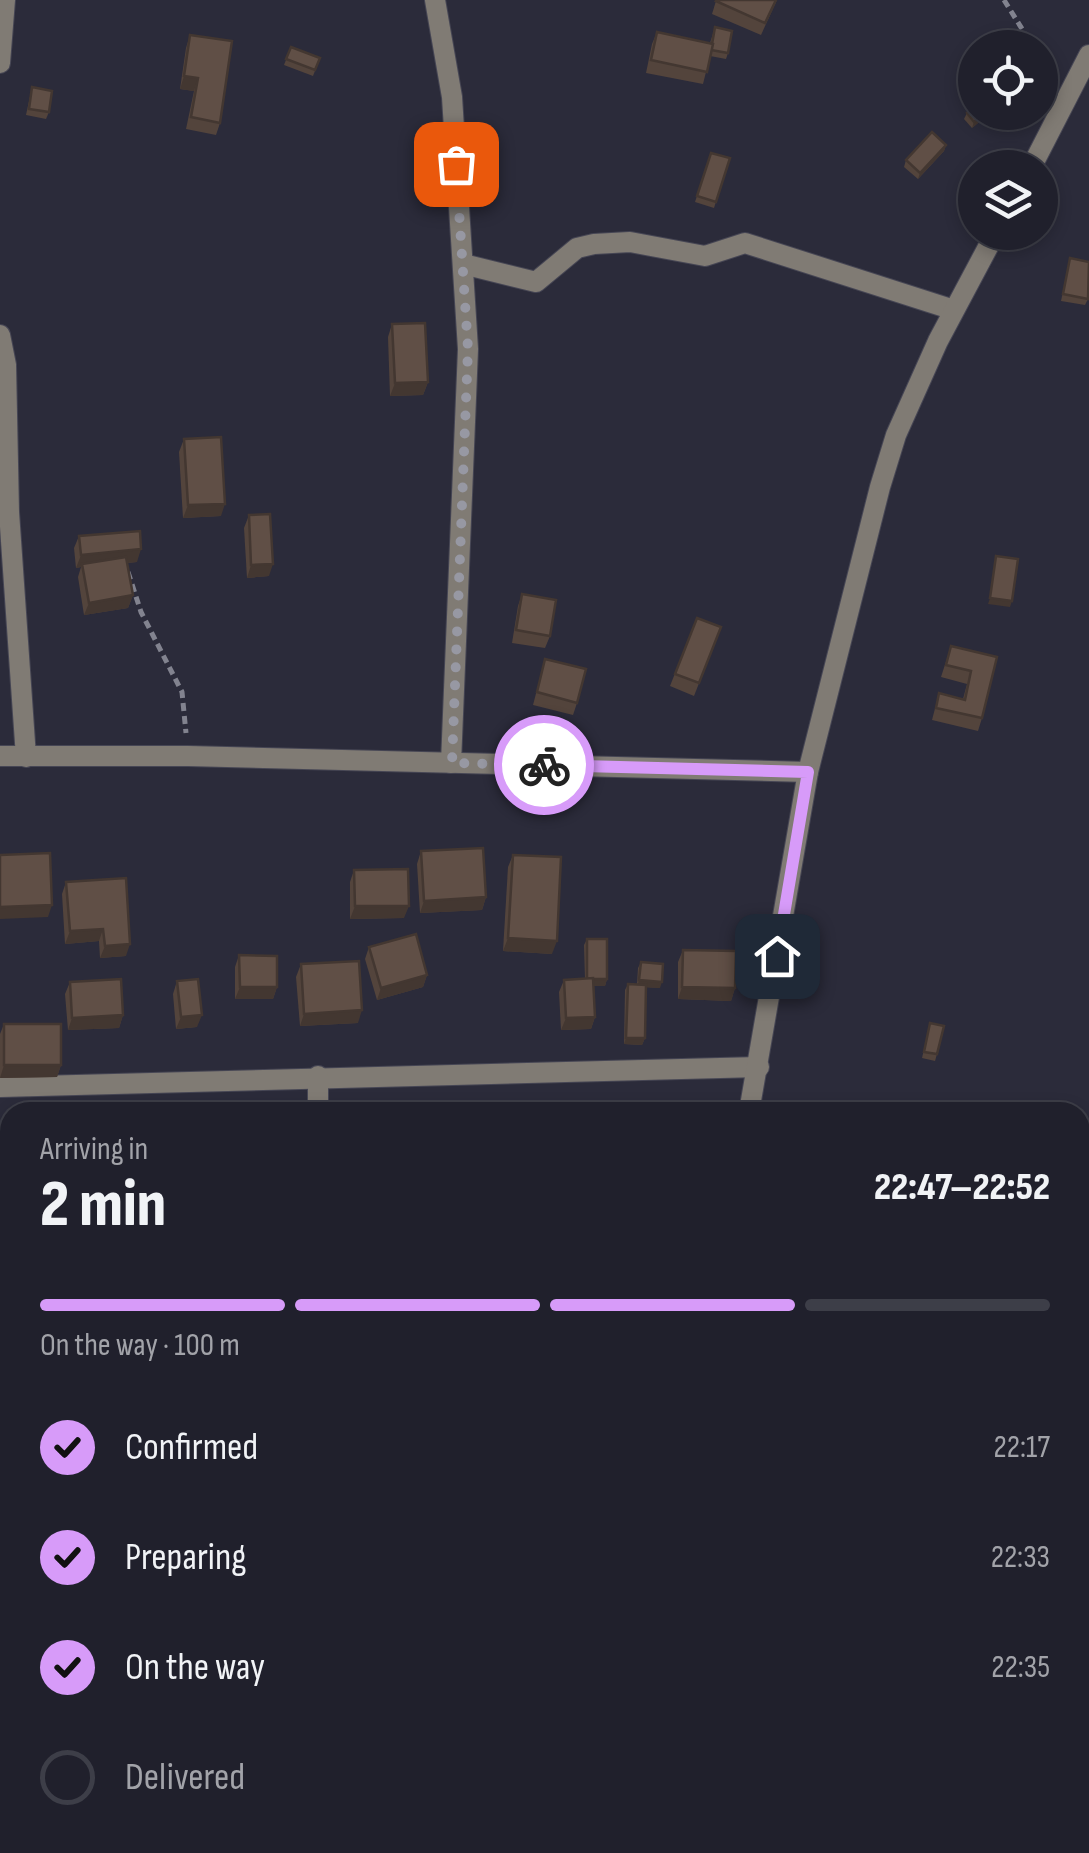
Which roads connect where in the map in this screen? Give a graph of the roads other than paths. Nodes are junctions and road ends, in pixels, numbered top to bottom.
1 (6, 0) edge
2 (435, 0) edge
3 (1089, 55) edge
4 (0, 64) edge
5 (1040, 150) edge
6 (986, 250) edge
7 (463, 264) junction
8 (954, 310) junction
9 (0, 335) edge
10 (0, 756) edge
11 (26, 757) junction
12 (452, 763) junction
13 (808, 772) junction
14 (759, 1067) junction
15 (318, 1076) junction
16 (0, 1088) edge
17 (318, 1102) edge
18 (751, 1102) edge

1 - 4 street
2 - 7 street
3 - 5 street
6 - 8 street
7 - 8 street
7 - 12 street
8 - 13 street
9 - 11 street
10 - 11 street
11 - 12 street
12 - 13 street
13 - 14 street
14 - 15 street
14 - 18 street
15 - 16 street
15 - 17 street

